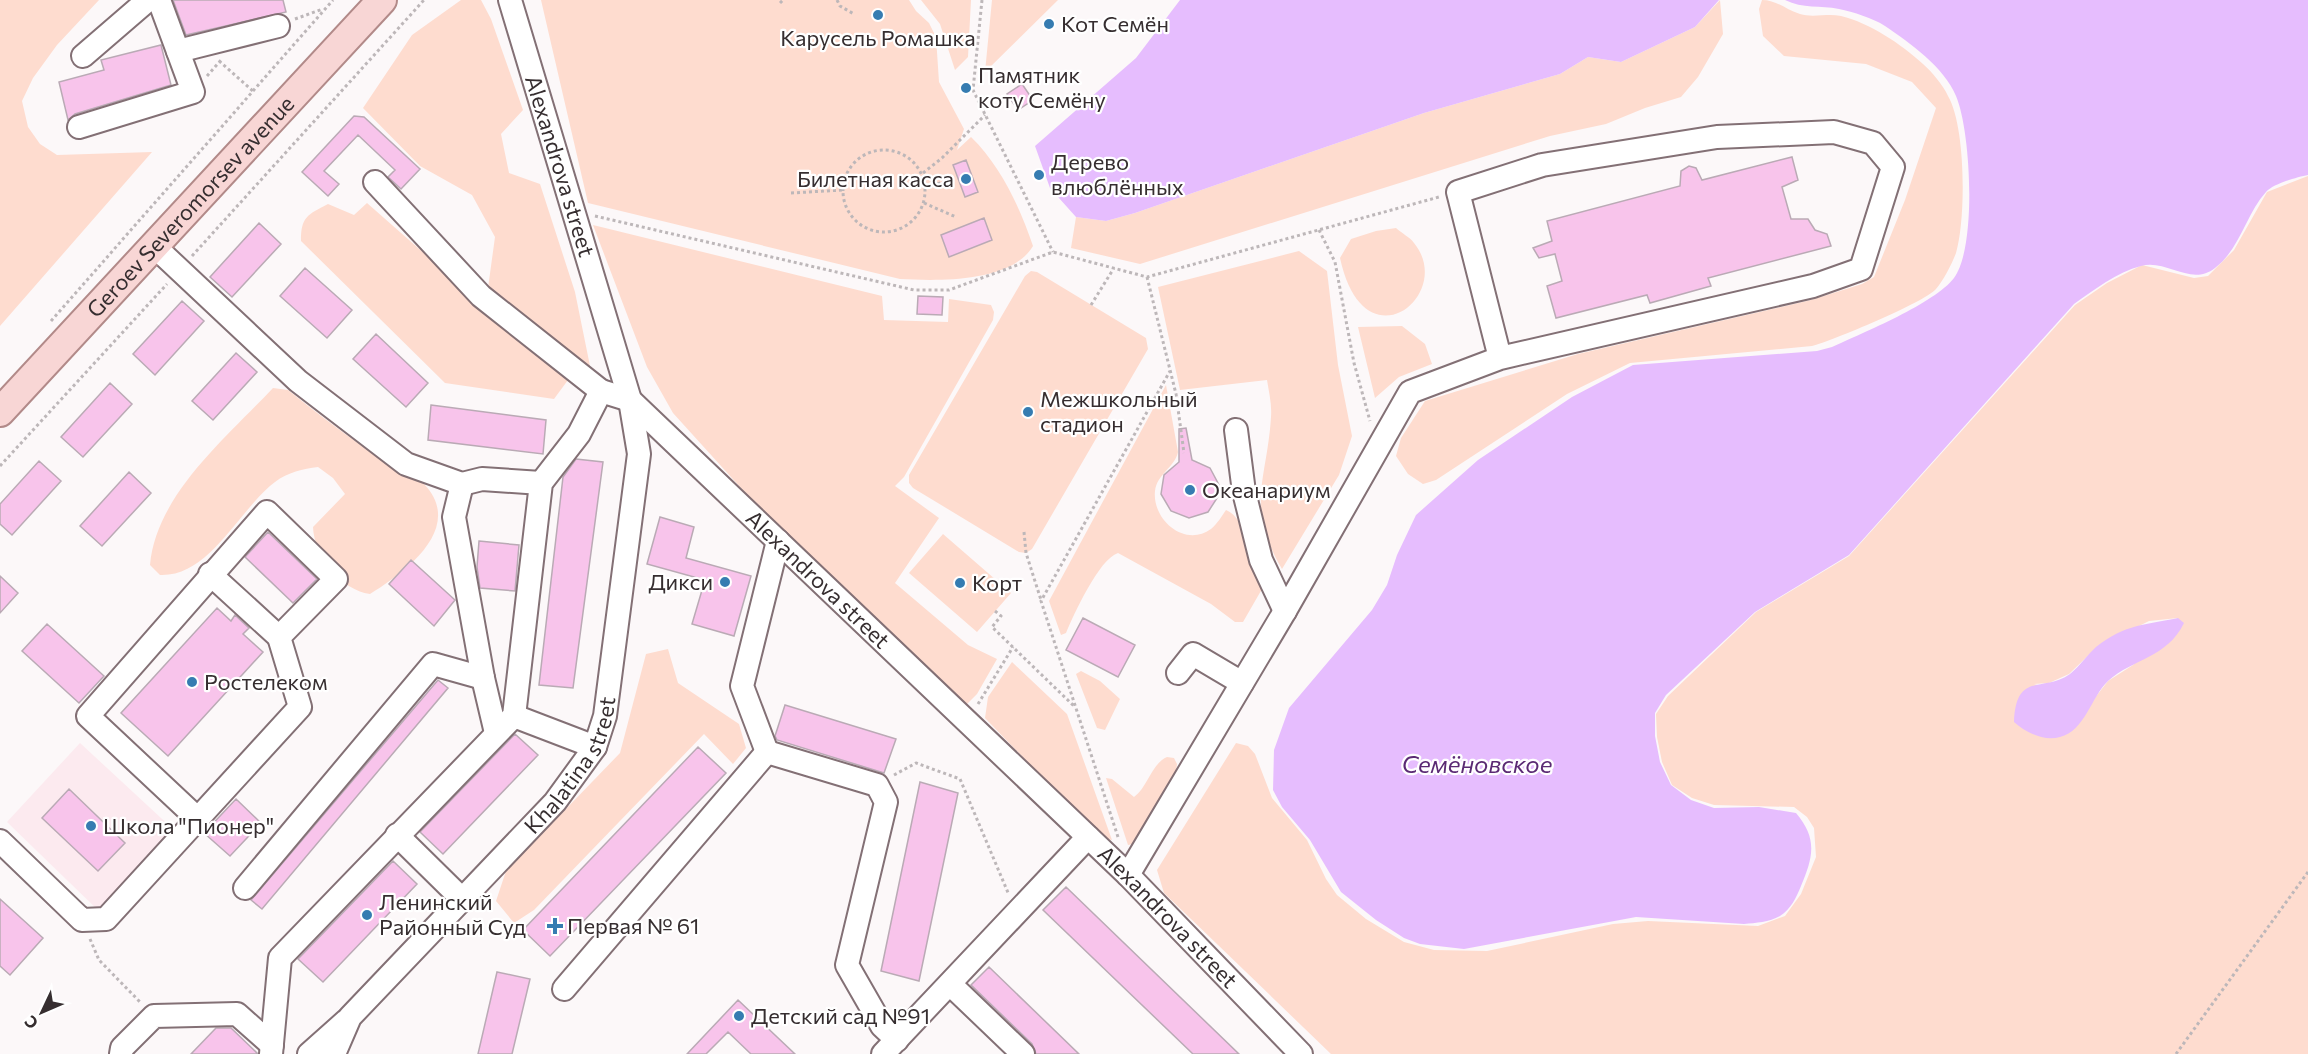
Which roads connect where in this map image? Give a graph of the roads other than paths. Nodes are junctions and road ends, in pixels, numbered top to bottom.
1 (148, 0) edge
2 (159, 0) edge
3 (382, 0) edge
4 (510, 0) edge
5 (278, 26) road end
6 (178, 51) junction
7 (83, 56) dead end
8 (80, 127) dead end
9 (375, 182) dead end
10 (153, 245) junction
11 (1500, 358) junction
12 (601, 391) junction
13 (630, 400) junction
14 (0, 412) edge
15 (1236, 430) dead end
16 (541, 483) junction
17 (462, 484) junction
18 (778, 541) junction
19 (210, 574) junction
20 (1285, 610) junction
21 (279, 637) junction
22 (1178, 673) dead end
23 (483, 678) junction
24 (1242, 682) junction
25 (514, 716) junction
26 (496, 734) junction
27 (595, 747) junction
28 (767, 752) junction
29 (200, 820) junction
30 (397, 835) junction
31 (1088, 837) junction
32 (0, 841) edge
33 (1128, 875) junction
34 (245, 888) dead end
35 (463, 900) junction
36 (950, 984) junction
37 (564, 989) dead end
38 (350, 1017) junction
39 (890, 1047) edge
40 (271, 1049) edge
41 (122, 1054) edge
42 (309, 1054) edge
43 (334, 1054) edge
44 (1023, 1054) edge
45 (1301, 1054) edge

1 - 7 street
2 - 6 street
3 - 10 main road, Geroev Severomorsev avenue
4 - 13 street, Alexandrova street
5 - 6 street
6 - 8 street
9 - 12 street
10 - 14 main road, Geroev Severomorsev avenue
10 - 17 street
11 - 11 street
11 - 20 street
12 - 13 street
12 - 16 street
13 - 18 street, Alexandrova street
13 - 27 street, Khalatina street
15 - 20 street
16 - 17 street
16 - 25 street
17 - 23 street
18 - 28 street
18 - 31 street, Alexandrova street
19 - 21 street
19 - 21 street
19 - 29 street
20 - 24 street
21 - 29 street
22 - 24 street
23 - 26 street
23 - 34 street
24 - 33 street
25 - 26 street
25 - 27 street
26 - 30 street
27 - 35 street, Khalatina street
28 - 37 street
28 - 39 street
29 - 32 street
30 - 35 street
30 - 40 street
31 - 33 street, Alexandrova street
31 - 36 street
33 - 45 street, Alexandrova street
35 - 38 street, Khalatina street
36 - 39 street
36 - 44 street
38 - 42 street
38 - 43 street, Khalatina street
40 - 41 street

